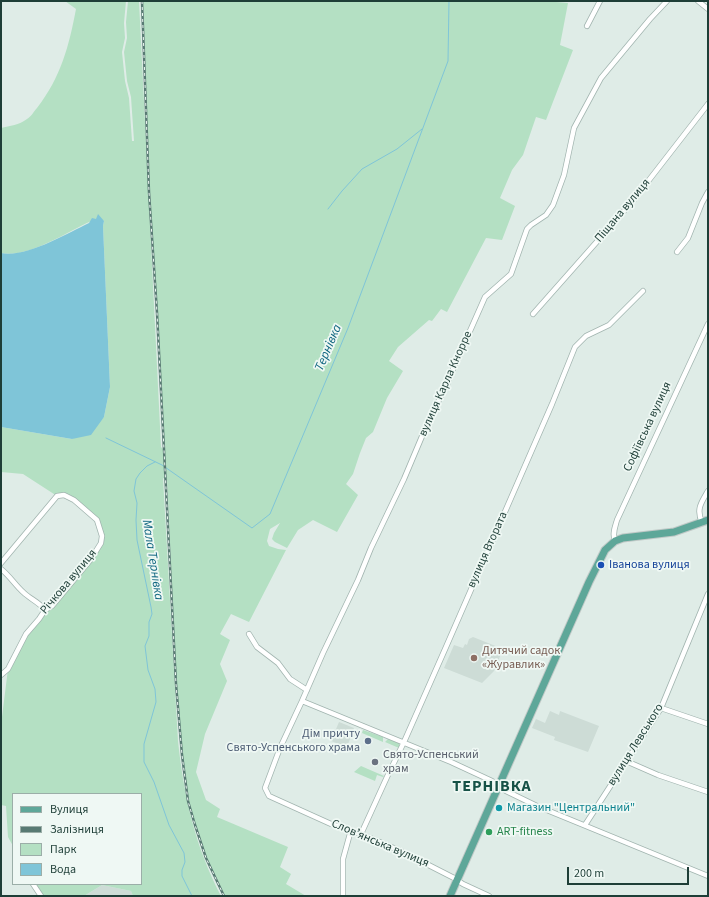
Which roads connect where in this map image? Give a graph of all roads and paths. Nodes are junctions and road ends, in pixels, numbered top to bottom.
1 (600, 1) edge
2 (667, 1) edge
3 (698, 1) edge
4 (708, 8) edge
5 (587, 26) dead end
6 (708, 104) edge
7 (708, 192) edge
8 (677, 252) dead end
9 (643, 291) dead end
10 (533, 314) dead end
11 (708, 324) edge
12 (708, 491) edge
13 (705, 522) edge
14 (615, 541) junction
15 (1, 563) edge
16 (1, 569) edge
17 (708, 594) edge
18 (45, 610) junction
19 (249, 634) dead end
20 (1, 675) edge
21 (307, 690) junction
22 (302, 701) junction
23 (661, 708) junction
24 (708, 724) edge
25 (404, 742) junction
26 (626, 761) junction
27 (498, 786) junction
28 (708, 792) edge
29 (269, 796) joint
30 (585, 825) junction
31 (351, 830) junction
32 (361, 834) junction
33 (708, 876) edge
34 (457, 880) junction
35 (34, 885) edge
36 (41, 896) edge
37 (343, 896) edge
38 (450, 896) edge
39 (490, 896) edge

1 - 5 street
2 - 21 street, вулиця Карла Кнорре
3 - 4 street
6 - 10 street, Піщана вулиця
7 - 8 street
9 - 25 street, вулиця Втората
11 - 14 street, Софіївська вулиця
12 - 13 street
13 - 14 main road
14 - 27 main road
15 - 18 street, Річкова вулиця
16 - 18 street
17 - 23 street, вулиця Левського
18 - 20 street, Річкова вулиця
19 - 21 street
21 - 22 street, вулиця Карла Кнорре
22 - 25 street
22 - 29 street, вулиця Карла Кнорре
23 - 24 street
23 - 26 street, вулиця Левського
25 - 27 street
25 - 32 street, вулиця Втората
26 - 28 street
26 - 30 street, вулиця Левського
27 - 30 street
27 - 34 main road
29 - 31 street, Словʼянська вулиця
30 - 33 street
31 - 32 street, Словʼянська вулиця
31 - 37 street
32 - 34 street, Словʼянська вулиця
34 - 38 main road
34 - 39 street, Словʼянська вулиця
35 - 36 street

